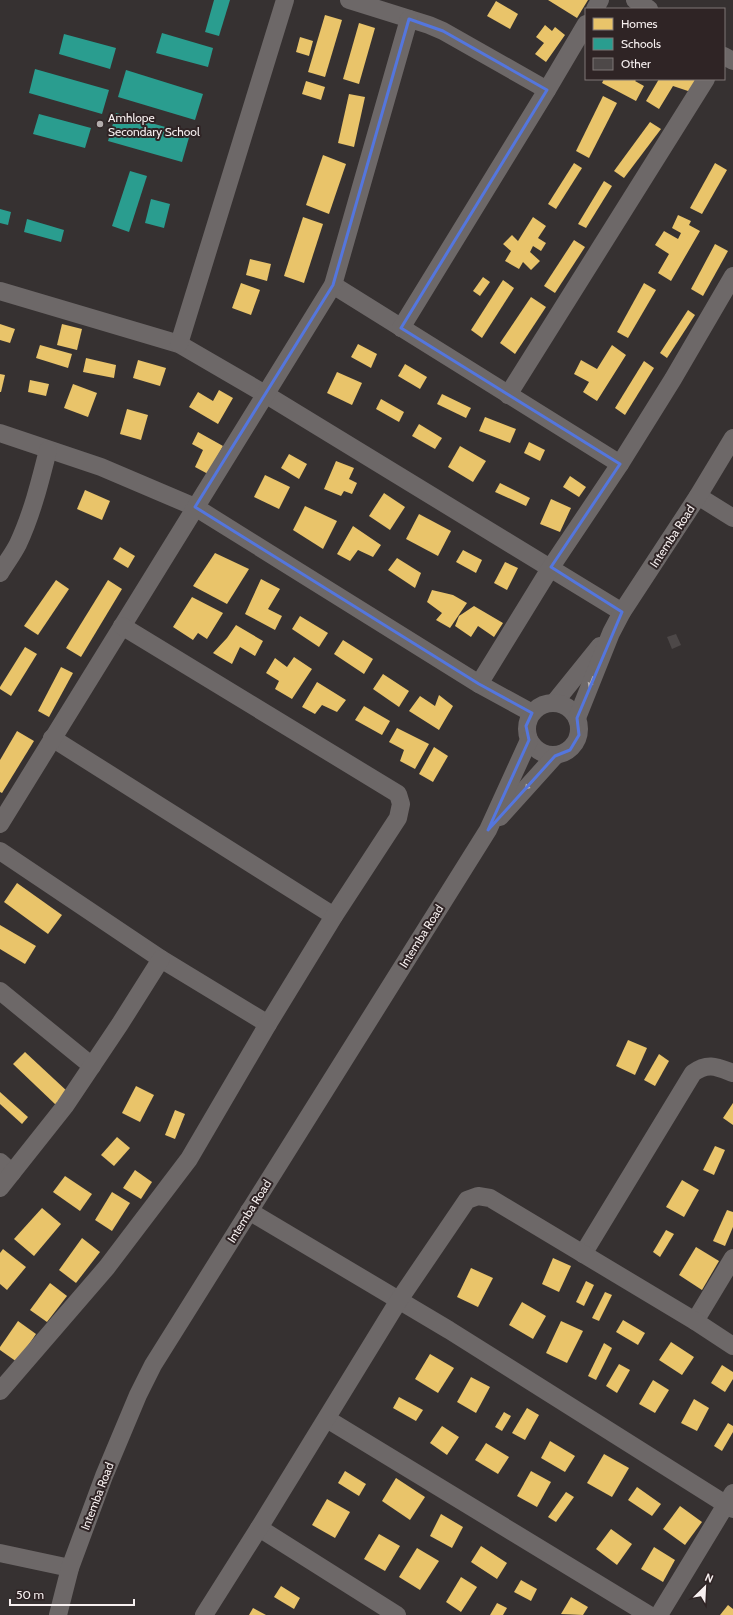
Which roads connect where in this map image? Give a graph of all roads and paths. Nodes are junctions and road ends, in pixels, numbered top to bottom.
1 (285, 0) edge
2 (349, 0) edge
3 (635, 0) edge
4 (647, 8) edge
5 (409, 19) junction
6 (585, 26) edge
7 (705, 80) edge
8 (547, 90) junction
9 (733, 276) edge
10 (333, 285) junction
11 (0, 291) edge
12 (401, 328) junction
13 (180, 344) junction
14 (265, 394) junction
15 (508, 395) junction
16 (0, 433) edge
17 (733, 438) edge
18 (48, 450) junction
19 (620, 464) junction
20 (698, 496) junction
21 (195, 507) junction
22 (733, 518) edge
23 (551, 567) junction
24 (0, 573) edge
25 (622, 612) junction
26 (122, 626) junction
27 (611, 633) junction
28 (479, 684) junction
29 (554, 703) junction
30 (532, 713) junction
31 (577, 718) junction
32 (52, 738) junction
33 (529, 740) junction
34 (555, 756) junction
35 (0, 824) edge
36 (488, 830) junction
37 (0, 852) edge
38 (334, 916) junction
39 (161, 960) junction
40 (0, 991) edge
41 (268, 1024) junction
42 (92, 1066) junction
43 (733, 1073) edge
44 (6, 1168) edge
45 (0, 1188) edge
46 (249, 1211) junction
47 (584, 1254) junction
48 (733, 1258) edge
49 (399, 1300) junction
50 (695, 1320) junction
51 (733, 1346) edge
52 (0, 1391) edge
53 (327, 1419) junction
54 (731, 1502) edge
55 (259, 1528) junction
56 (0, 1553) edge
57 (70, 1568) junction
58 (58, 1615) edge
59 (204, 1615) edge
60 (397, 1615) edge
61 (649, 1615) edge
62 (659, 1615) edge

1 - 13 street
2 - 5 street
3 - 4 street
5 - 8 street
5 - 10 street
6 - 8 street
7 - 15 street
8 - 12 street
9 - 19 street
10 - 12 street
10 - 14 street
11 - 13 street
12 - 15 street
13 - 14 street
14 - 21 street
14 - 23 street
15 - 19 street
16 - 18 street
17 - 20 street, Intemba Road
18 - 21 street
18 - 24 street
19 - 23 street
20 - 22 street
20 - 25 street, Intemba Road
21 - 26 street
21 - 28 street
23 - 25 street
23 - 28 street
25 - 27 street, Intemba Road
26 - 32 street
26 - 38 street
27 - 29 street
27 -> 31 street
28 - 30 street
29 - 30 street
29 - 31 street
30 - 33 street
31 - 34 street
32 - 35 street
32 - 38 street
33 - 34 street
33 - 36 street
34 -> 36 street
36 - 46 street, Intemba Road
37 - 39 street
38 - 41 street
39 - 41 street
39 - 42 street
40 - 42 street
41 - 52 street
42 - 44 street
43 - 47 street
44 - 45 street
46 - 49 street
46 - 57 street, Intemba Road
47 - 49 street
47 - 50 street
48 - 50 street
49 - 53 street
49 - 54 street
50 - 51 street
53 - 55 street
53 - 61 street
54 - 62 street
55 - 59 street
55 - 60 street
56 - 57 street
57 - 58 street, Intemba Road

